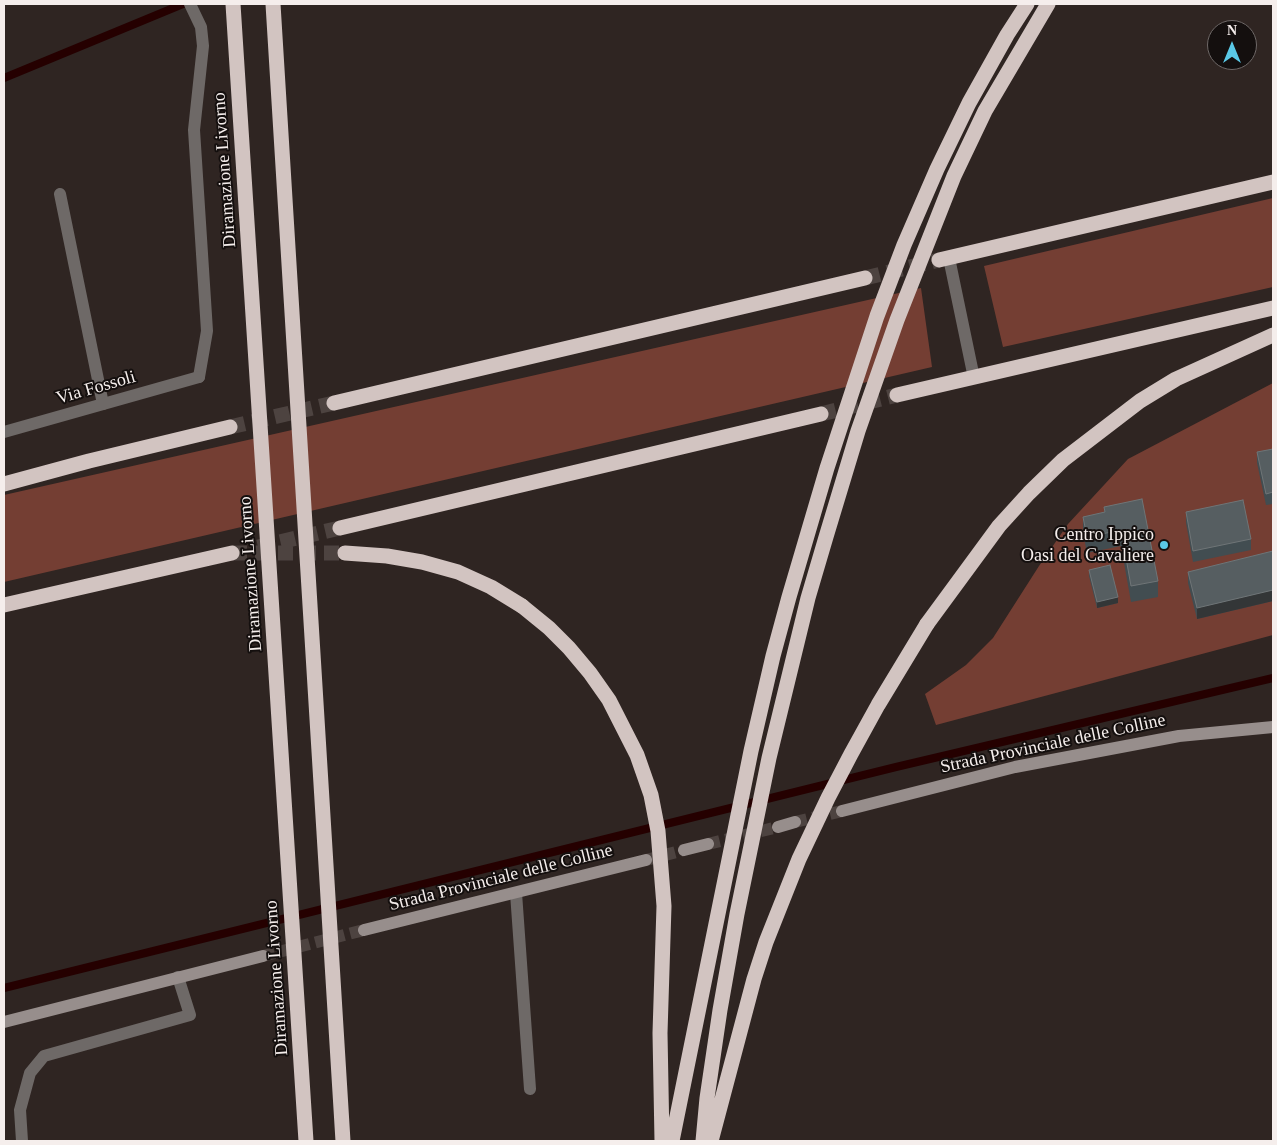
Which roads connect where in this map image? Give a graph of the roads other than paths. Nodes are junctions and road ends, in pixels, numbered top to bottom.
1 (190, 4) edge
2 (233, 4) edge
3 (273, 4) edge
4 (1027, 4) edge
5 (1048, 4) edge
6 (1273, 182) edge
7 (60, 194) dead end
8 (944, 259) joint
9 (866, 278) tunnel mouth
10 (1273, 308) edge
11 (1273, 335) edge
12 (974, 378) junction
13 (898, 396) tunnel mouth
14 (334, 403) tunnel mouth
15 (103, 404) junction
16 (821, 414) tunnel mouth
17 (230, 427) tunnel mouth
18 (4, 432) edge
19 (4, 484) edge
20 (340, 528) tunnel mouth
21 (232, 553) tunnel mouth
22 (345, 553) tunnel mouth
23 (4, 605) edge
24 (1273, 727) edge
25 (842, 810) tunnel mouth
26 (795, 822) tunnel mouth
27 (778, 826) tunnel mouth
28 (708, 844) tunnel mouth
29 (684, 850) tunnel mouth
30 (646, 860) tunnel mouth
31 (516, 892) junction
32 (364, 930) tunnel mouth
33 (263, 956) tunnel mouth
34 (178, 977) junction
35 (4, 1022) edge
36 (530, 1089) dead end
37 (22, 1141) edge
38 (306, 1141) edge
39 (343, 1141) edge
40 (662, 1141) edge
41 (672, 1141) edge
42 (703, 1141) edge
43 (712, 1141) edge

1 - 15 street, Via Fossoli
2 - 38 highway, Diramazione Livorno, bridge
3 - 39 highway, bridge
4 - 41 highway, bridge
5 - 42 highway, bridge
6 - 8 highway
7 - 15 street
8 - 12 street
9 - 14 highway
10 - 12 highway
11 - 43 highway, bridge
12 - 13 highway
15 - 18 street, Via Fossoli
16 - 20 highway
17 - 19 highway
21 - 23 highway
22 - 40 highway, bridge
24 - 25 main road, Strada Provinciale delle Colline
26 - 27 main road
28 - 29 main road
30 - 31 main road, Strada Provinciale delle Colline
31 - 32 main road, Strada Provinciale delle Colline
31 - 36 street
33 - 34 main road
34 - 35 main road
34 - 37 street

